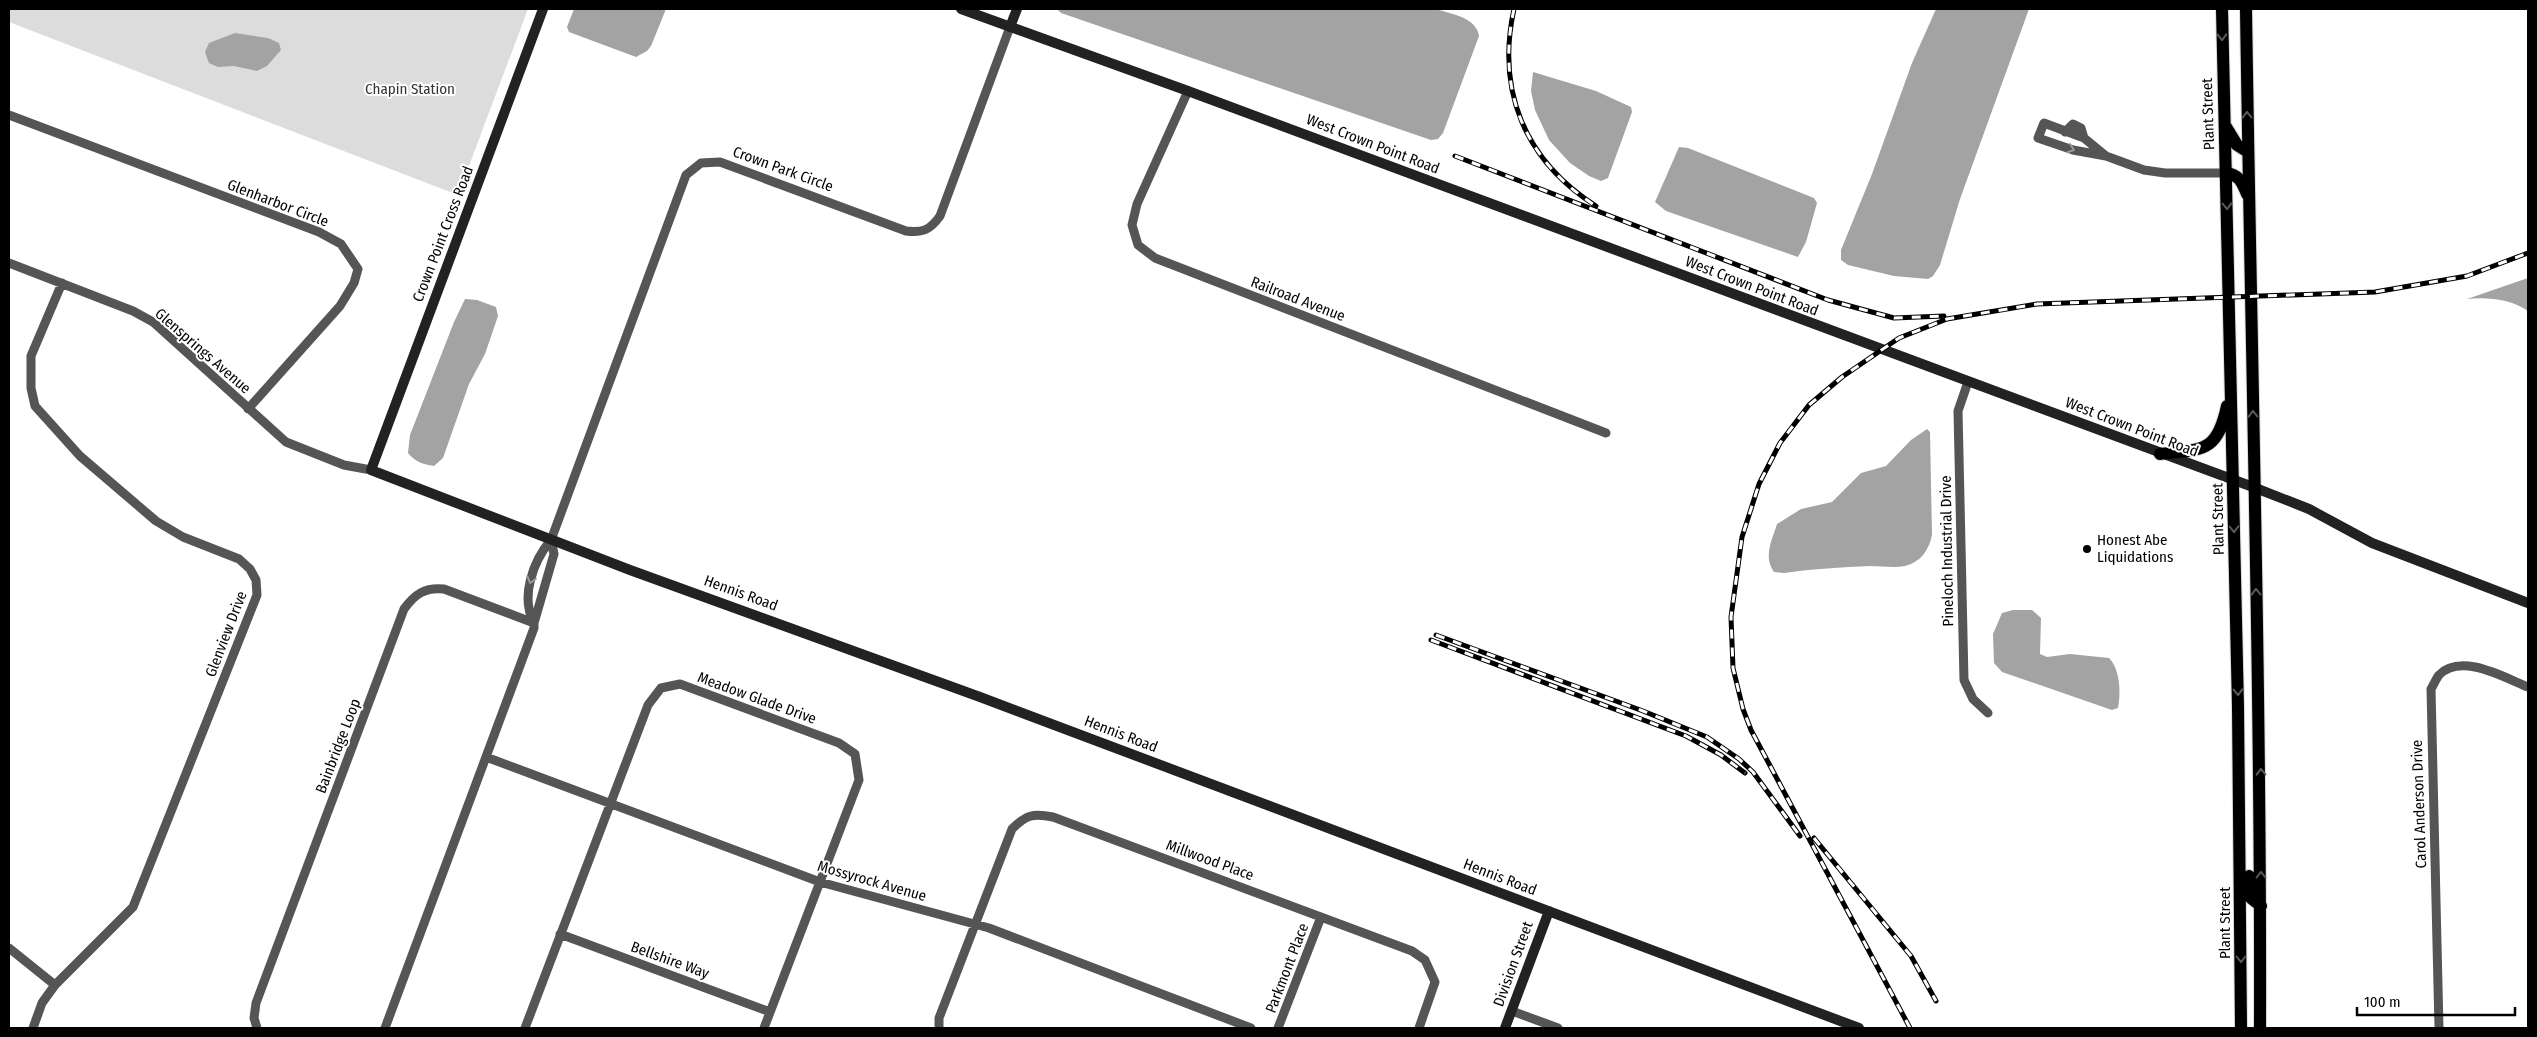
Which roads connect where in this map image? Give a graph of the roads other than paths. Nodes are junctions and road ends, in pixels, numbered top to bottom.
1 (544, 9) edge
2 (961, 9) edge
3 (1017, 9) edge
4 (2222, 9) edge
5 (2246, 9) edge
6 (1010, 27) junction
7 (1188, 90) junction
8 (9, 115) edge
9 (2224, 122) junction
10 (2248, 152) junction
11 (2106, 156) junction
12 (2226, 173) junction
13 (2249, 199) junction
14 (9, 264) edge
15 (62, 283) junction
16 (2232, 381) junction
17 (1968, 382) junction
18 (248, 409) junction
19 (1606, 434) dead end
20 (2160, 454) junction
21 (371, 470) junction
22 (2233, 480) junction
23 (2253, 487) junction
24 (550, 540) junction
25 (2528, 603) edge
26 (534, 623) junction
27 (2528, 687) edge
28 (1988, 713) dead end
29 (486, 757) junction
30 (610, 803) junction
31 (2240, 806) junction
32 (820, 882) junction
33 (2261, 906) junction
34 (1549, 911) junction
35 (1321, 917) junction
36 (974, 924) junction
37 (2241, 924) junction
38 (560, 934) junction
39 (9, 948) edge
40 (54, 985) junction
41 (1512, 1011) junction
42 (770, 1012) junction
43 (2260, 1023) edge
44 (32, 1028) edge
45 (257, 1028) edge
46 (385, 1028) edge
47 (525, 1028) edge
48 (764, 1028) edge
49 (939, 1028) edge
50 (1251, 1028) edge
51 (1278, 1028) edge
52 (1420, 1028) edge
53 (1505, 1028) edge
54 (1558, 1028) edge
55 (1859, 1028) edge
56 (2241, 1028) edge
57 (2439, 1028) edge

1 - 21 street, Crown Point Cross Road
2 - 6 street, West Crown Point Road
3 - 6 street, Crown Park Circle
4 -> 9 main road, Plant Street
10 -> 5 main road
6 - 7 street, West Crown Point Road
6 - 24 street, Crown Park Circle
7 - 17 street, West Crown Point Road
7 - 19 street, Railroad Avenue
8 - 18 street, Glenharbor Circle
9 - 10 main road
9 - 12 main road, Plant Street
10 - 13 main road
11 -> 11 street
11 - 12 street
12 - 13 main road
12 -> 16 main road, Plant Street
23 -> 13 main road
14 - 15 street, Glensprings Avenue
15 - 18 street, Glensprings Avenue
15 - 40 street, Glenview Drive
16 - 20 main road
16 - 22 main road, Plant Street
17 - 20 street, West Crown Point Road
17 - 28 street, Pineloch Industrial Drive
18 - 21 street, Glensprings Avenue
20 - 22 street, West Crown Point Road
21 - 24 street, Hennis Road
22 - 23 street, West Crown Point Road
22 -> 31 main road, Plant Street
23 - 25 street, West Crown Point Road
33 -> 23 main road
24 - 26 street
24 -> 26 street
24 - 34 street, Hennis Road
26 - 29 street
26 - 45 street, Bainbridge Loop
27 - 57 street, Carol Anderson Drive
29 - 30 street, Mossyrock Avenue
29 - 46 street
30 - 32 street, Mossyrock Avenue
30 - 32 street, Meadow Glade Drive
30 - 38 street, Meadow Glade Drive
31 - 33 main road
31 - 37 main road, Plant Street
32 - 36 street, Mossyrock Avenue
32 - 42 street, Meadow Glade Drive
33 - 43 main road
34 - 41 street, Division Street
34 - 55 street, Hennis Road
35 - 36 street, Millwood Place
35 - 51 street, Parkmont Place
35 - 52 street, Millwood Place
36 - 49 street, Millwood Place
36 - 50 street, Mossyrock Avenue
37 - 43 main road
37 -> 56 main road, Plant Street
38 - 42 street, Bellshire Way
38 - 47 street, Meadow Glade Drive
39 - 40 street
40 - 44 street, Glenview Drive
41 - 53 street, Division Street
41 - 54 street
42 - 48 street, Meadow Glade Drive

